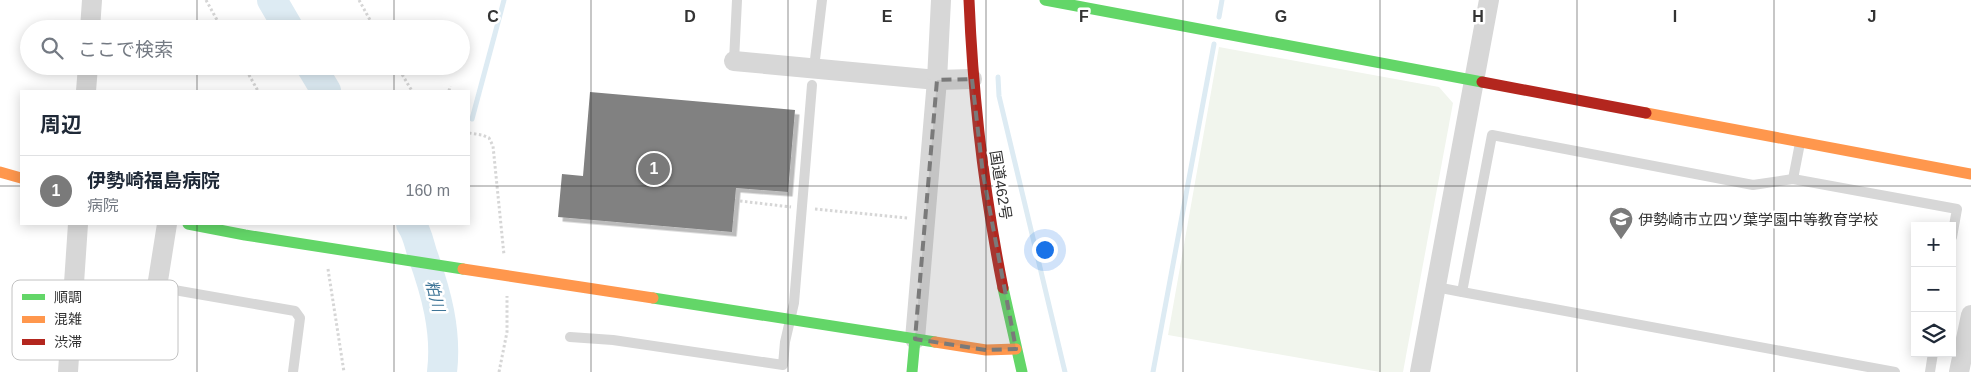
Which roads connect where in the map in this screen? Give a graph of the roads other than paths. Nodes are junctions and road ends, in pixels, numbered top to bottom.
1 (92, 0) edge
2 (738, 0) edge
3 (822, 0) edge
4 (941, 0) edge
5 (969, 0) edge
6 (1045, 0) edge
7 (1489, 0) edge
8 (91, 20) edge
9 (734, 61) joint
10 (87, 75) edge
11 (813, 76) junction
12 (972, 79) junction
13 (937, 80) junction
14 (1474, 80) junction
15 (86, 90) edge
16 (1800, 141) junction
17 (0, 172) edge
18 (1971, 174) edge
19 (20, 178) edge
20 (1793, 179) junction
21 (1955, 222) edge
22 (78, 225) edge
23 (167, 225) edge
24 (210, 226) edge
25 (74, 280) edge
26 (158, 280) edge
27 (1436, 287) junction
28 (178, 290) edge
29 (1462, 292) junction
30 (1971, 315) edge
31 (791, 320) junction
32 (570, 337) dead end
33 (916, 339) junction
34 (1016, 349) junction
35 (1932, 357) edge
36 (1963, 371) edge
37 (68, 372) edge
38 (72, 372) edge
39 (293, 372) edge
40 (912, 372) edge
41 (1022, 372) edge
42 (1420, 372) edge
43 (1895, 372) edge
44 (1930, 372) edge

1 - 8 street
2 - 9 lane
3 - 11 lane
4 - 13 street
5 - 12 main road, 国道462号
6 - 14 main road
7 - 14 street
9 - 11 street
10 - 15 street
11 - 13 street
11 - 31 lane
12 - 13 street
12 - 34 main road, 国道462号
13 - 33 street
14 - 16 main road
14 - 27 street
16 - 18 main road
16 - 20 lane
17 - 19 main road
20 - 21 lane
20 - 29 lane
22 - 25 street
23 - 26 street
24 - 31 main road
27 - 29 lane
27 - 42 street
28 - 39 lane
29 - 43 lane
30 - 36 street
31 - 32 lane
31 - 33 main road
33 - 34 main road
33 - 40 main road
34 - 41 main road, 国道462号
35 - 44 lane
37 - 38 lane

